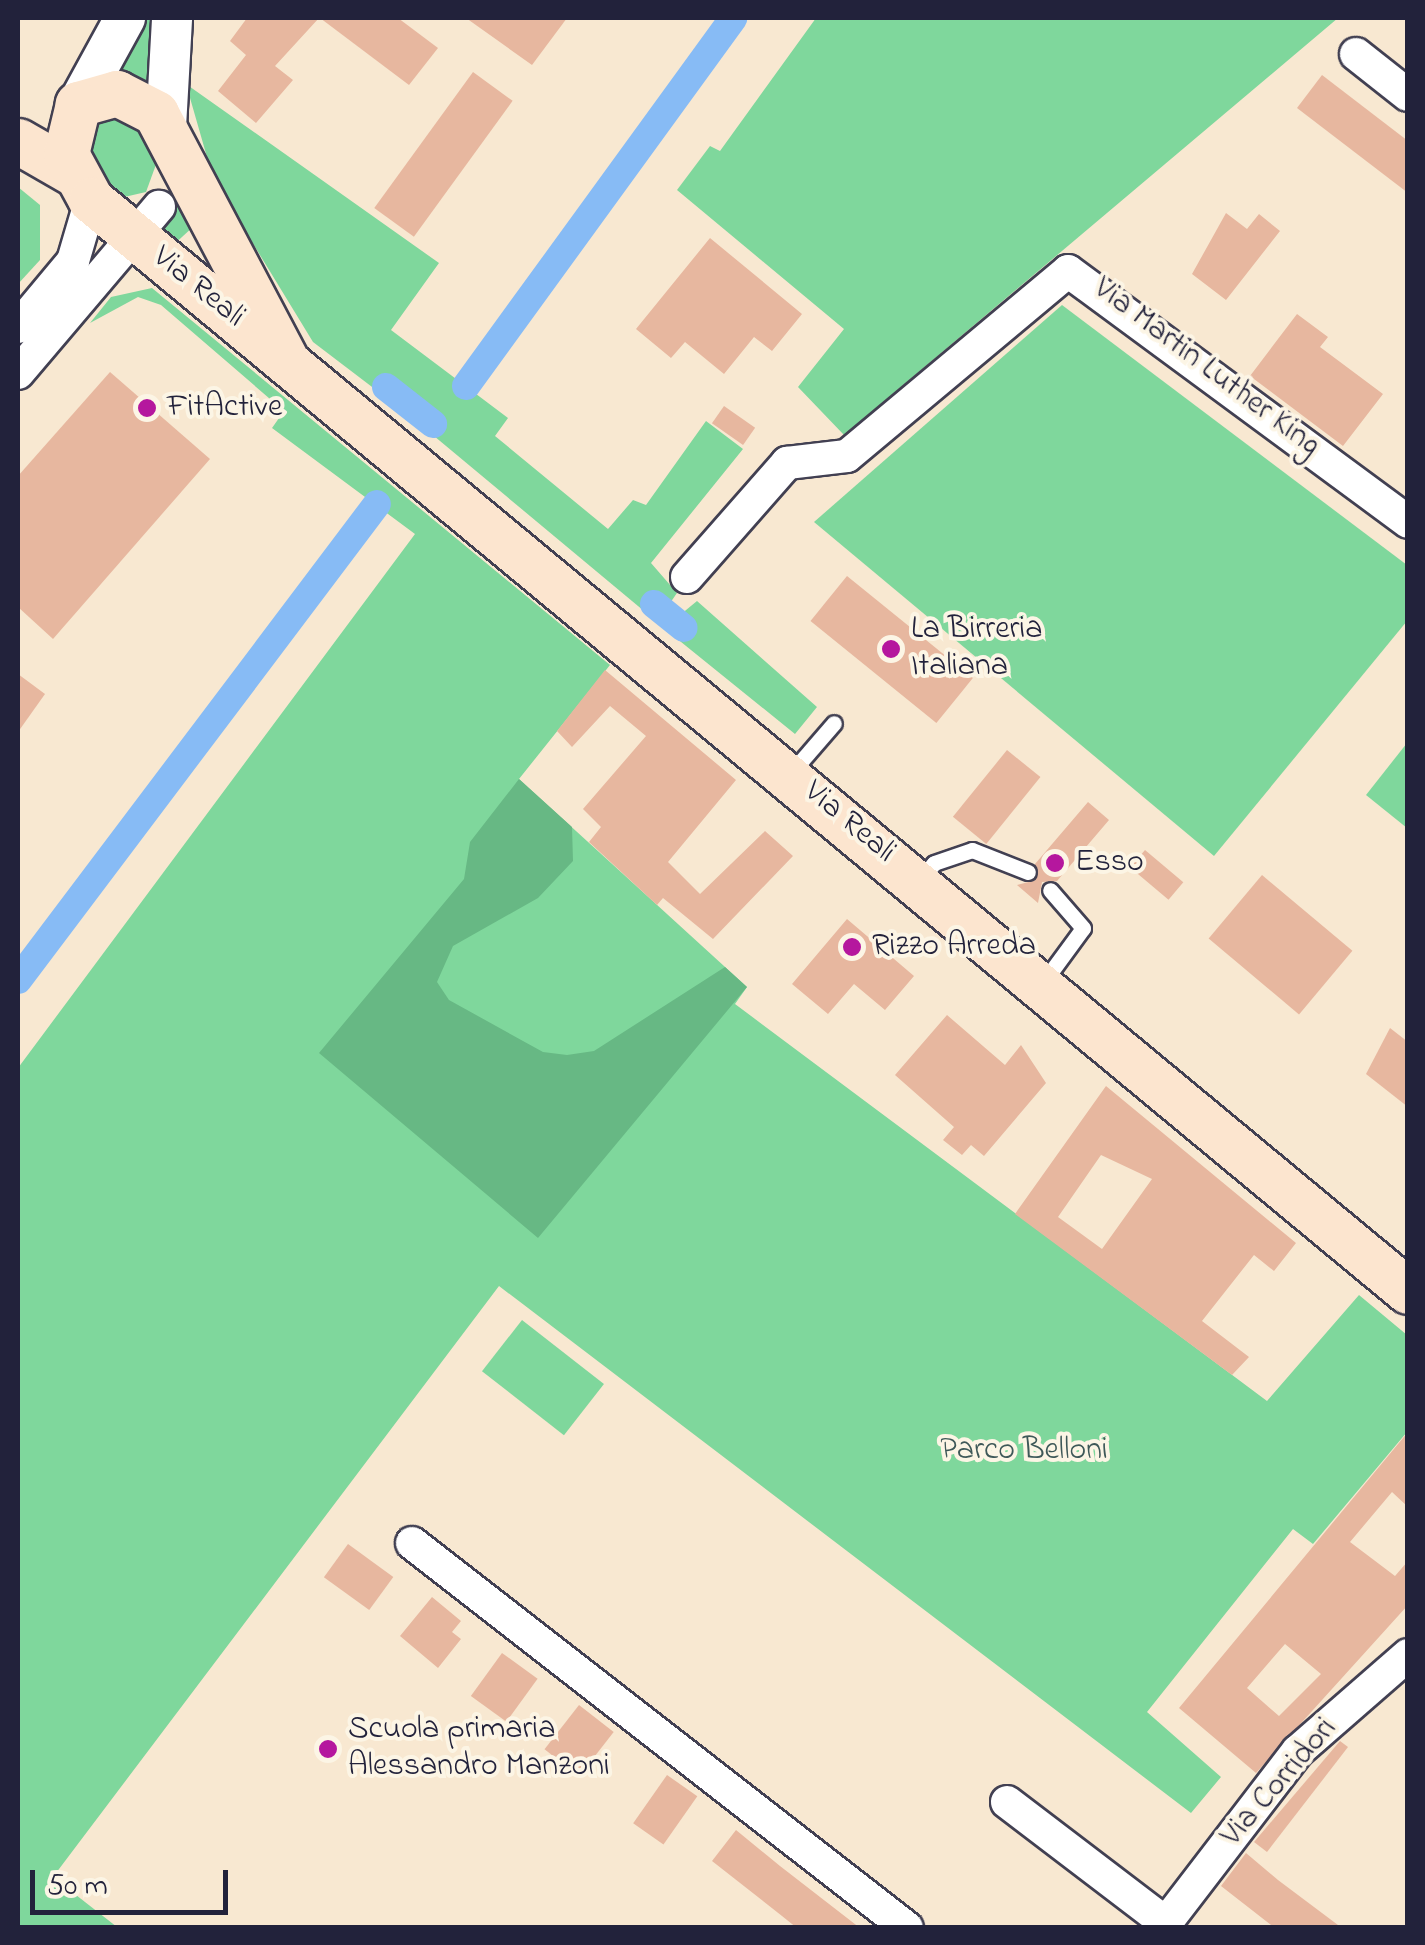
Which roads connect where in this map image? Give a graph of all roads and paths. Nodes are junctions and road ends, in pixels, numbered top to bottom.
1 (126, 18) edge
2 (172, 18) edge
3 (1356, 54) dead end
4 (1408, 96) edge
5 (73, 112) junction
6 (18, 127) edge
7 (18, 141) edge
8 (172, 144) junction
9 (121, 220) junction
10 (18, 327) edge
11 (286, 360) junction
12 (18, 373) edge
13 (1408, 522) edge
14 (686, 577) dead end
15 (834, 722) dead end
16 (790, 774) junction
17 (1028, 872) dead end
18 (918, 881) junction
19 (1050, 890) dead end
20 (1042, 984) junction
21 (1408, 1291) edge
22 (412, 1544) dead end
23 (1408, 1655) edge
24 (1007, 1802) dead end
25 (1164, 1925) edge
26 (907, 1928) edge

1 - 5 street
2 - 8 street
3 - 4 street
5 - 6 main road
5 - 8 main road
5 - 9 main road
7 - 9 main road, Via Reali
8 - 9 main road
8 - 11 main road, Via Reali
9 - 10 street
9 - 11 main road, Via Reali
9 - 12 street
11 - 16 main road, Via Reali
13 - 14 street, Via Martin Luther King
15 - 16 lane
16 - 18 main road, Via Reali
17 - 18 lane
18 - 20 main road, Via Reali
19 - 20 lane
20 - 21 main road, Via Reali
22 - 26 street
23 - 25 street, Via Corridori
24 - 25 street, Via Corridori

